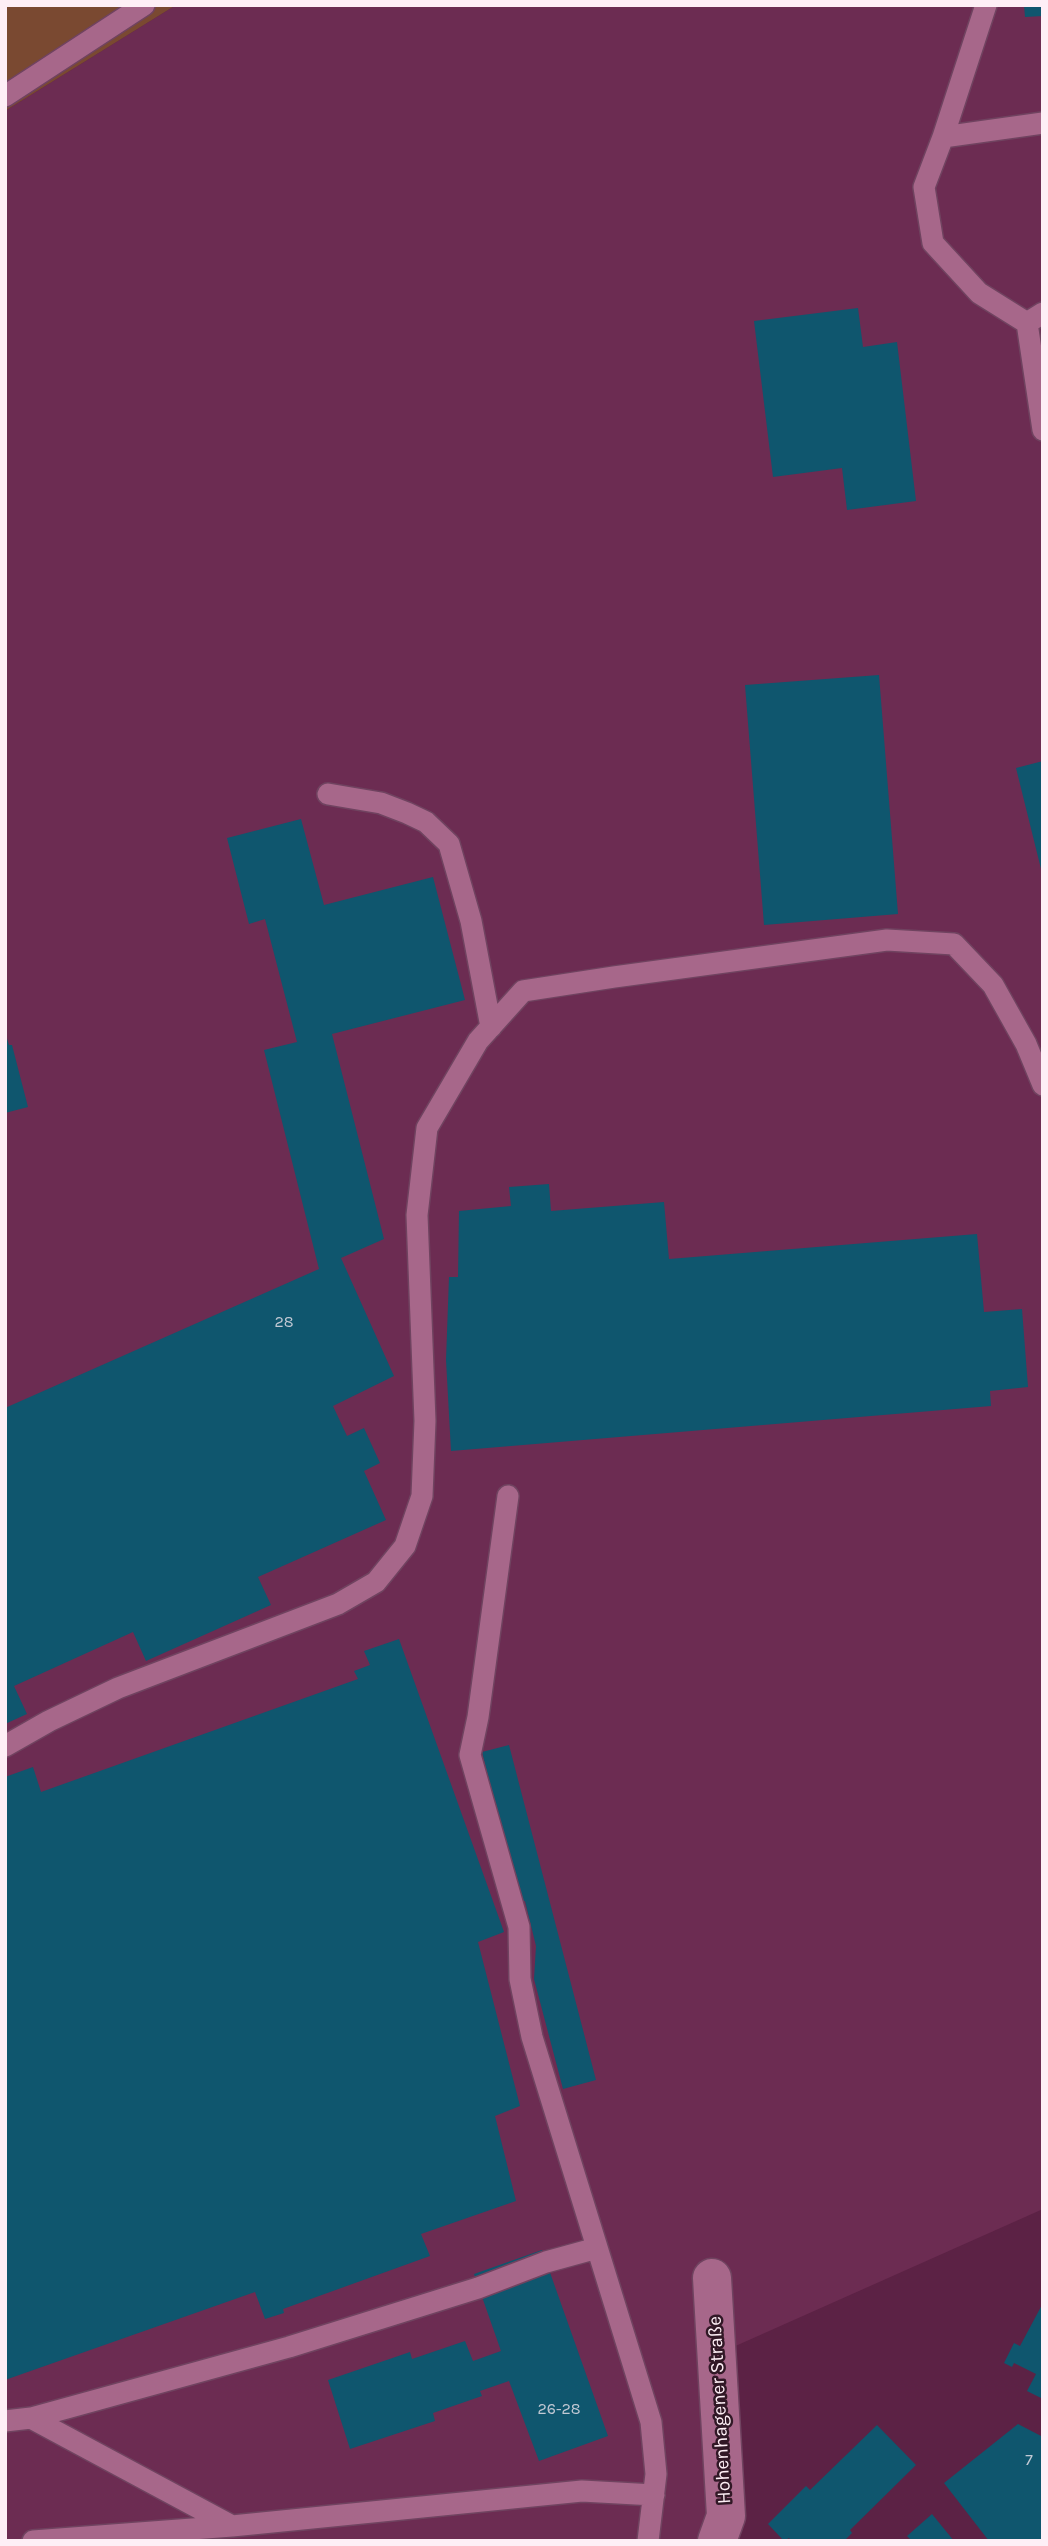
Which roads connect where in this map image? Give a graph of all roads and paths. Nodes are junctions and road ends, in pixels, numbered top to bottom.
1 (144, 5) edge
2 (986, 5) edge
3 (5, 96) edge
4 (1043, 124) edge
5 (943, 137) junction
6 (1035, 318) edge
7 (1043, 430) edge
8 (328, 794) dead end
9 (491, 1027) junction
10 (1043, 1085) edge
11 (508, 1496) dead end
12 (5, 1746) edge
13 (597, 2248) junction
14 (712, 2277) dead end
15 (31, 2418) junction
16 (5, 2421) edge
17 (654, 2495) junction
18 (232, 2526) junction
19 (33, 2541) edge
20 (648, 2541) edge
21 (717, 2541) edge

1 - 3 lane
2 - 5 lane
4 - 5 lane
5 - 6 lane
6 - 7 lane
8 - 9 lane
9 - 10 lane
9 - 12 lane
11 - 13 lane
13 - 15 lane
13 - 17 lane
14 - 21 street, Hohenhagener Straße
15 - 16 lane
15 - 18 lane
17 - 18 lane
17 - 20 lane
18 - 19 lane

